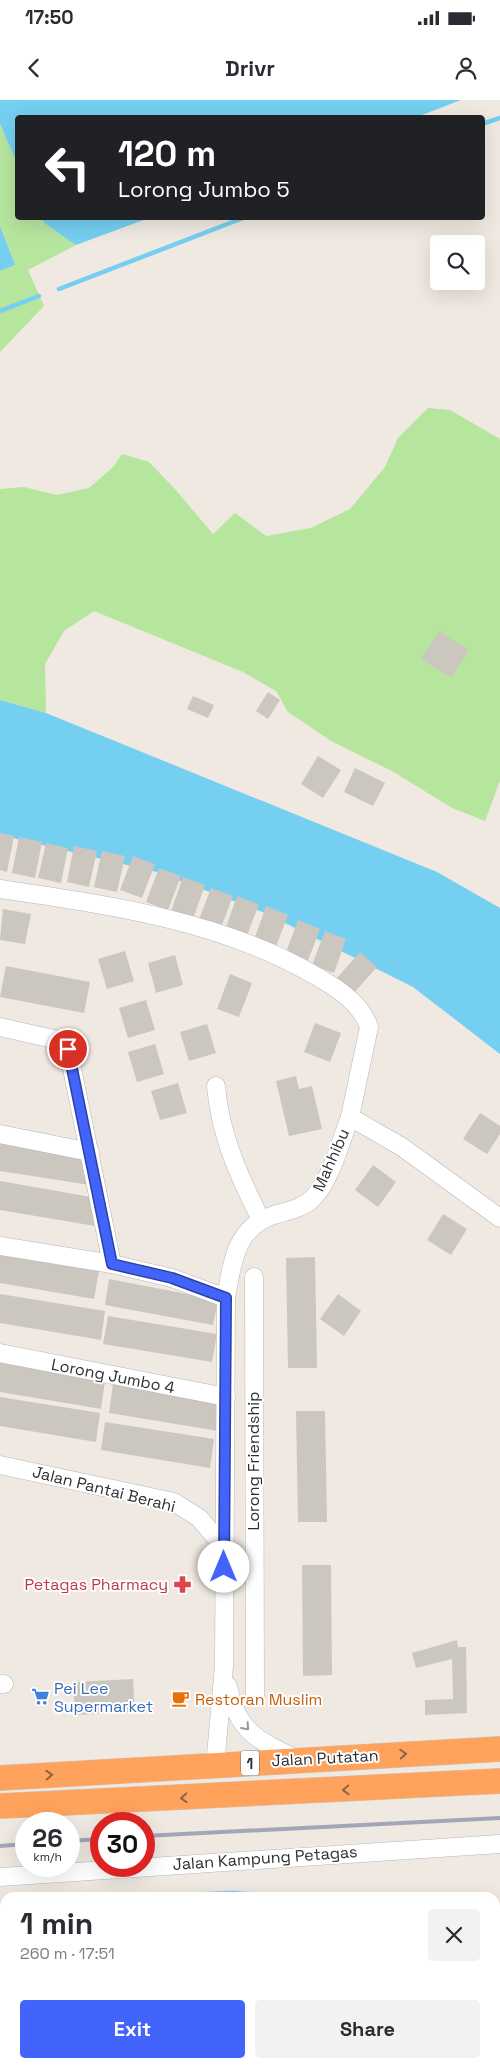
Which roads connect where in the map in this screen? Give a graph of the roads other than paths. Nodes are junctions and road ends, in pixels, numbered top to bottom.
1 (0, 889) edge
2 (0, 1027) edge
3 (216, 1086) dead end
4 (350, 1117) junction
5 (0, 1134) edge
6 (90, 1152) junction
7 (500, 1218) edge
8 (261, 1220) junction
9 (0, 1246) edge
10 (112, 1264) junction
11 (254, 1277) dead end
12 (226, 1305) junction
13 (253, 1315) junction
14 (0, 1353) edge
15 (226, 1397) junction
16 (0, 1465) edge
17 (224, 1547) junction
18 (224, 1666) junction
19 (256, 1697) dead end
20 (500, 1748) edge
21 (298, 1760) junction
22 (215, 1766) junction
23 (0, 1778) edge
24 (500, 1781) edge
25 (470, 1783) junction
26 (500, 1787) edge
27 (0, 1806) edge
28 (500, 1844) edge
29 (0, 1876) edge

1 - 4 street
2 - 6 street
3 - 8 street
4 - 7 street, Mahhibu
4 - 8 street, Mahhibu
5 - 6 street
6 - 10 street
8 - 12 street, Mahhibu
9 - 10 street
10 - 12 street
11 - 13 street, Lorong Friendship
12 - 13 street
12 - 15 street, Mahhibu
13 - 19 street, Lorong Friendship
14 - 15 street, Lorong Jumbo 4
15 - 17 street, Mahhibu
16 - 17 street, Jalan Pantai Berahi
17 - 18 street
18 -> 21 street
18 - 22 street
21 -> 20 highway, Jalan Putatan / 1
21 - 22 highway, Jalan Putatan / 1
23 -> 22 highway, Jalan Putatan / 1
24 - 25 highway, Jalan Putatan / 1
25 - 26 highway
25 -> 27 highway, Jalan Putatan / 1
28 - 29 street, Jalan Kampung Petagas

